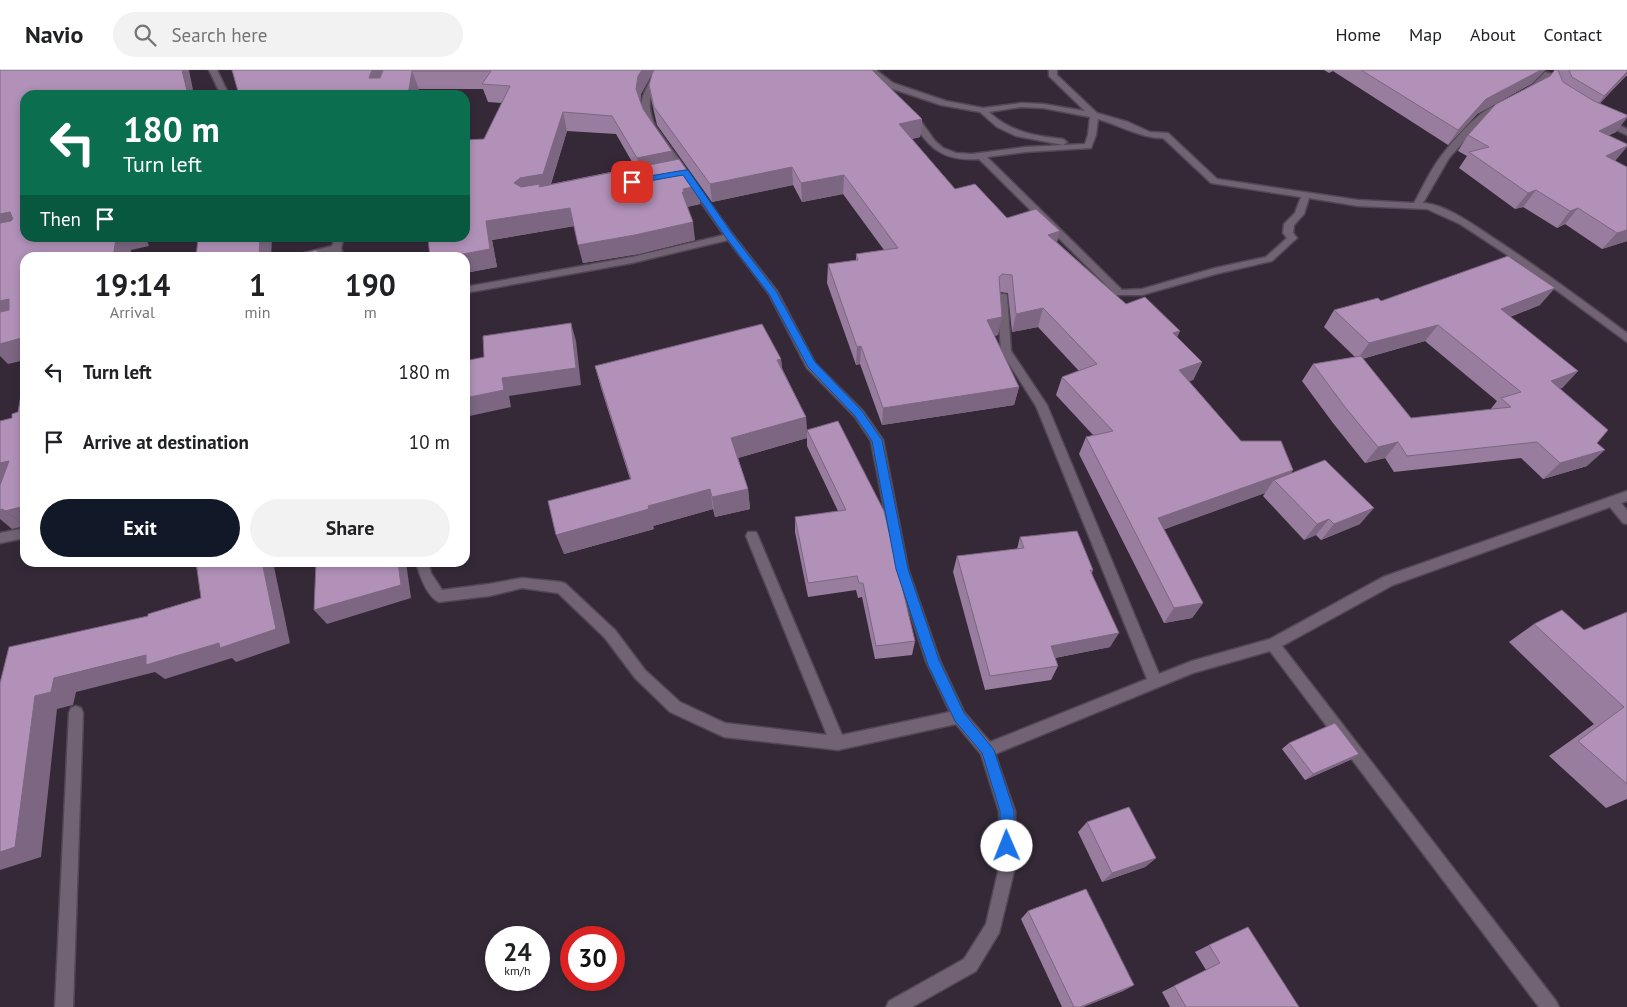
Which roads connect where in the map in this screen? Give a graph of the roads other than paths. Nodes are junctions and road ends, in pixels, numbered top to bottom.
1 (213, 70) edge
2 (660, 70) edge
3 (871, 70) edge
4 (1053, 70) edge
5 (1547, 74) edge
6 (890, 85) junction
7 (223, 90) edge
8 (1524, 94) edge
9 (1510, 102) edge
10 (983, 110) junction
11 (1094, 115) junction
12 (1594, 117) edge
13 (1627, 132) edge
14 (1088, 146) junction
15 (981, 156) junction
16 (1306, 195) junction
17 (1417, 206) junction
18 (730, 237) junction
19 (470, 289) edge
20 (1002, 296) edge
21 (1627, 338) edge
22 (1627, 496) edge
23 (1613, 502) junction
24 (1627, 519) edge
25 (20, 534) edge
26 (752, 536) dead end
27 (0, 538) edge
28 (423, 567) edge
29 (1273, 644) junction
30 (1155, 682) junction
31 (76, 713) dead end
32 (959, 717) junction
33 (838, 743) junction
34 (987, 750) junction
35 (64, 1007) edge
36 (895, 1007) edge
37 (1550, 1007) edge

1 - 7 street
2 - 18 street
3 - 6 street
4 - 11 street
5 - 8 street
6 - 10 street
6 - 15 street
9 - 17 street
10 - 11 street
10 - 14 street
11 - 14 street
11 - 16 street
12 - 13 street
14 - 15 street
15 - 16 street
16 - 17 street
17 - 21 street
18 - 19 street
18 - 32 street
20 - 30 street
22 - 23 street
23 - 24 street
23 - 29 street
25 - 27 street
26 - 33 street
28 - 33 street
29 - 30 street
29 - 37 street
30 - 34 street
31 - 35 street
32 - 33 street
32 - 34 street
34 - 36 street

